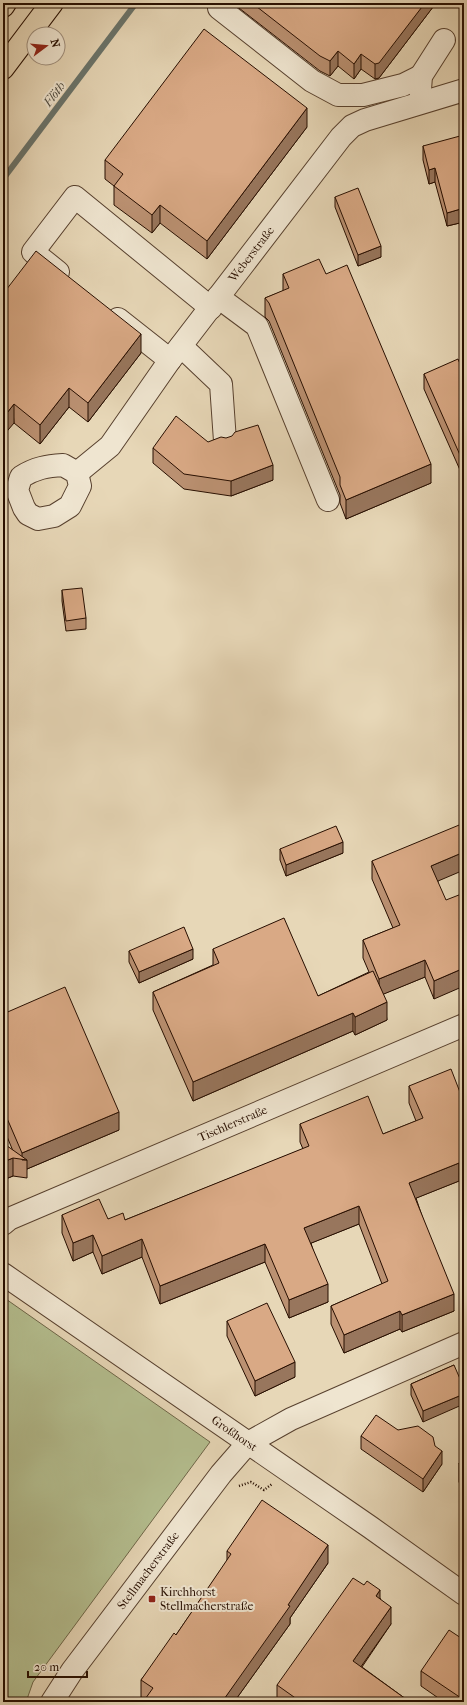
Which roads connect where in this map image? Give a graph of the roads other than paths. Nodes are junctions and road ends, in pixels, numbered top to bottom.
1 (5, 3) edge
2 (52, 3) edge
3 (3, 6) edge
4 (219, 8) dead end
5 (444, 40) dead end
6 (3, 68) edge
7 (421, 76) junction
8 (464, 90) edge
9 (424, 102) junction
10 (76, 286) edge
11 (214, 303) junction
12 (102, 306) edge
13 (176, 353) junction
14 (225, 441) edge
15 (77, 472) dead end
16 (328, 500) dead end
17 (464, 1025) edge
18 (3, 1224) edge
19 (3, 1274) edge
20 (464, 1344) edge
21 (248, 1443) junction
22 (464, 1594) edge
23 (52, 1702) edge

1 - 3 highway
2 - 6 highway
4 - 7 street
5 - 7 street
7 - 9 street
8 - 9 street, Weberstraße
9 - 11 street, Weberstraße
10 - 11 street
11 - 13 street, Weberstraße
11 - 16 street
12 - 13 street
13 - 14 street
13 - 15 street, Weberstraße
17 - 18 street, Tischlerstraße
19 - 21 street, Großhorst
20 - 21 street
21 - 22 street, Großhorst
21 - 23 street, Stellmacherstraße

